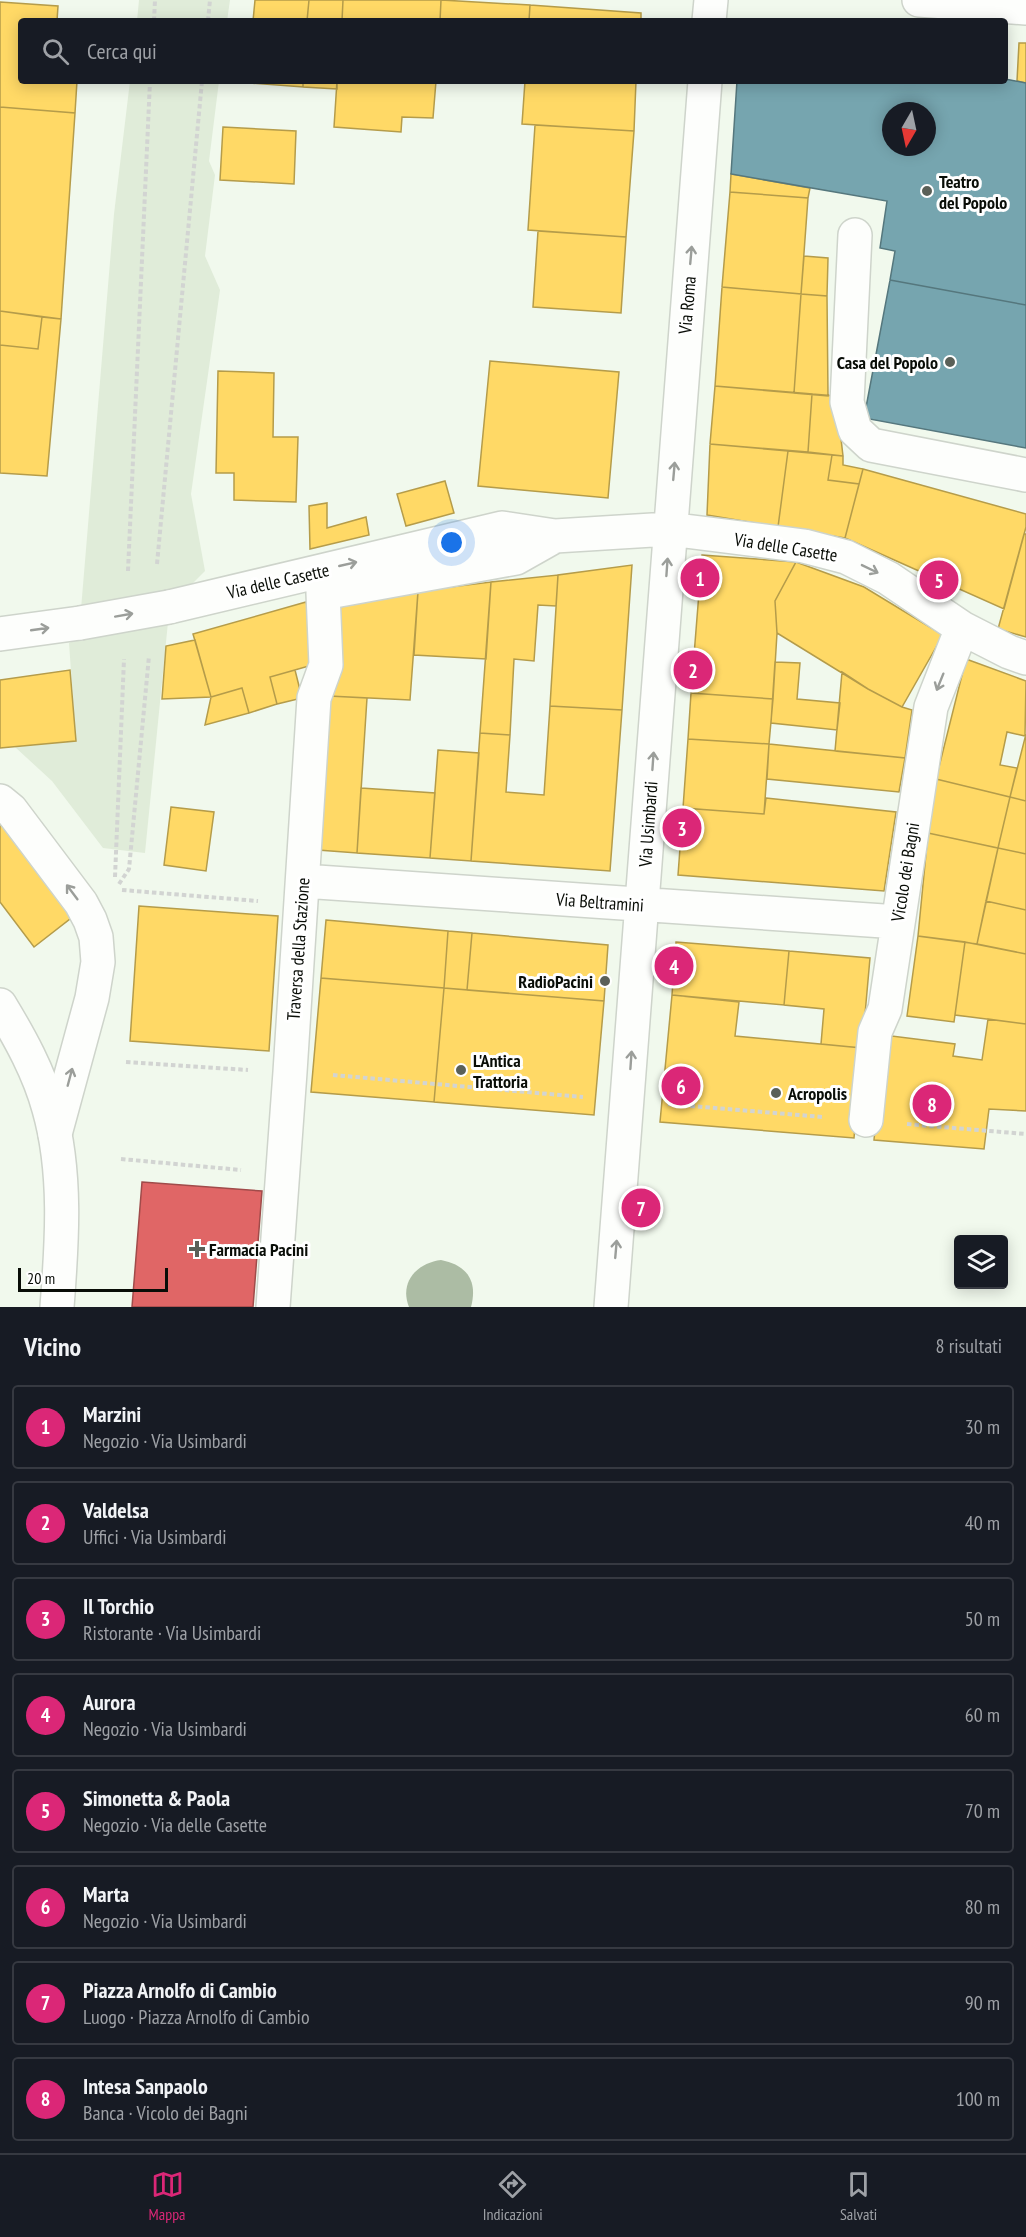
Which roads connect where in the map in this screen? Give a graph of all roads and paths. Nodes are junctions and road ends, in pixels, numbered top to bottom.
1 (155, 0) edge
2 (210, 0) edge
3 (711, 0) edge
4 (919, 0) edge
5 (1026, 8) edge
6 (154, 18) edge
7 (208, 18) edge
8 (710, 18) edge
9 (150, 84) edge
10 (202, 84) edge
11 (705, 84) edge
12 (855, 235) dead end
13 (1026, 475) edge
14 (669, 529) junction
15 (555, 536) junction
16 (157, 570) dead end
17 (128, 582) dead end
18 (323, 593) joint
19 (962, 628) junction
20 (0, 634) edge
21 (125, 653) dead end
22 (149, 654) dead end
23 (1026, 658) edge
24 (0, 801) edge
25 (115, 889) junction
26 (302, 893) junction
27 (642, 906) junction
28 (898, 922) junction
29 (0, 1005) edge
30 (126, 1062) dead end
31 (290, 1072) junction
32 (584, 1097) dead end
33 (661, 1103) dead end
34 (832, 1118) dead end
35 (866, 1120) dead end
36 (898, 1123) dead end
37 (55, 1134) junction
38 (1026, 1134) edge
39 (121, 1159) dead end
40 (284, 1174) junction
41 (58, 1293) edge
42 (273, 1307) edge
43 (612, 1307) edge

1 - 6 path
2 - 7 path
3 - 8 street
4 - 5 street
9 - 17 path
10 - 16 path
14 -> 11 street, Via Roma
12 - 13 street
14 - 15 street, Via delle Casette
14 -> 19 street, Via delle Casette
27 -> 14 street, Via Usimbardi
15 - 18 street, Via delle Casette
20 -> 15 street, Via delle Casette, bridge
18 - 26 street, Traversa della Stazione
19 - 23 street, Via delle Casette
19 -> 28 street, Vicolo dei Bagni
21 - 25 path
22 - 25 path
37 -> 24 street
25 - 26 path
26 - 27 street, Via Beltramini
26 - 31 street, Traversa della Stazione
27 - 28 street, Via Beltramini
43 -> 27 street, Via Usimbardi
28 - 35 street, Vicolo dei Bagni
29 - 37 street
30 - 31 path
31 - 32 path
31 - 40 street, Traversa della Stazione
33 - 34 path
36 - 38 path
37 - 41 street
39 - 40 path
40 - 42 street, Traversa della Stazione

